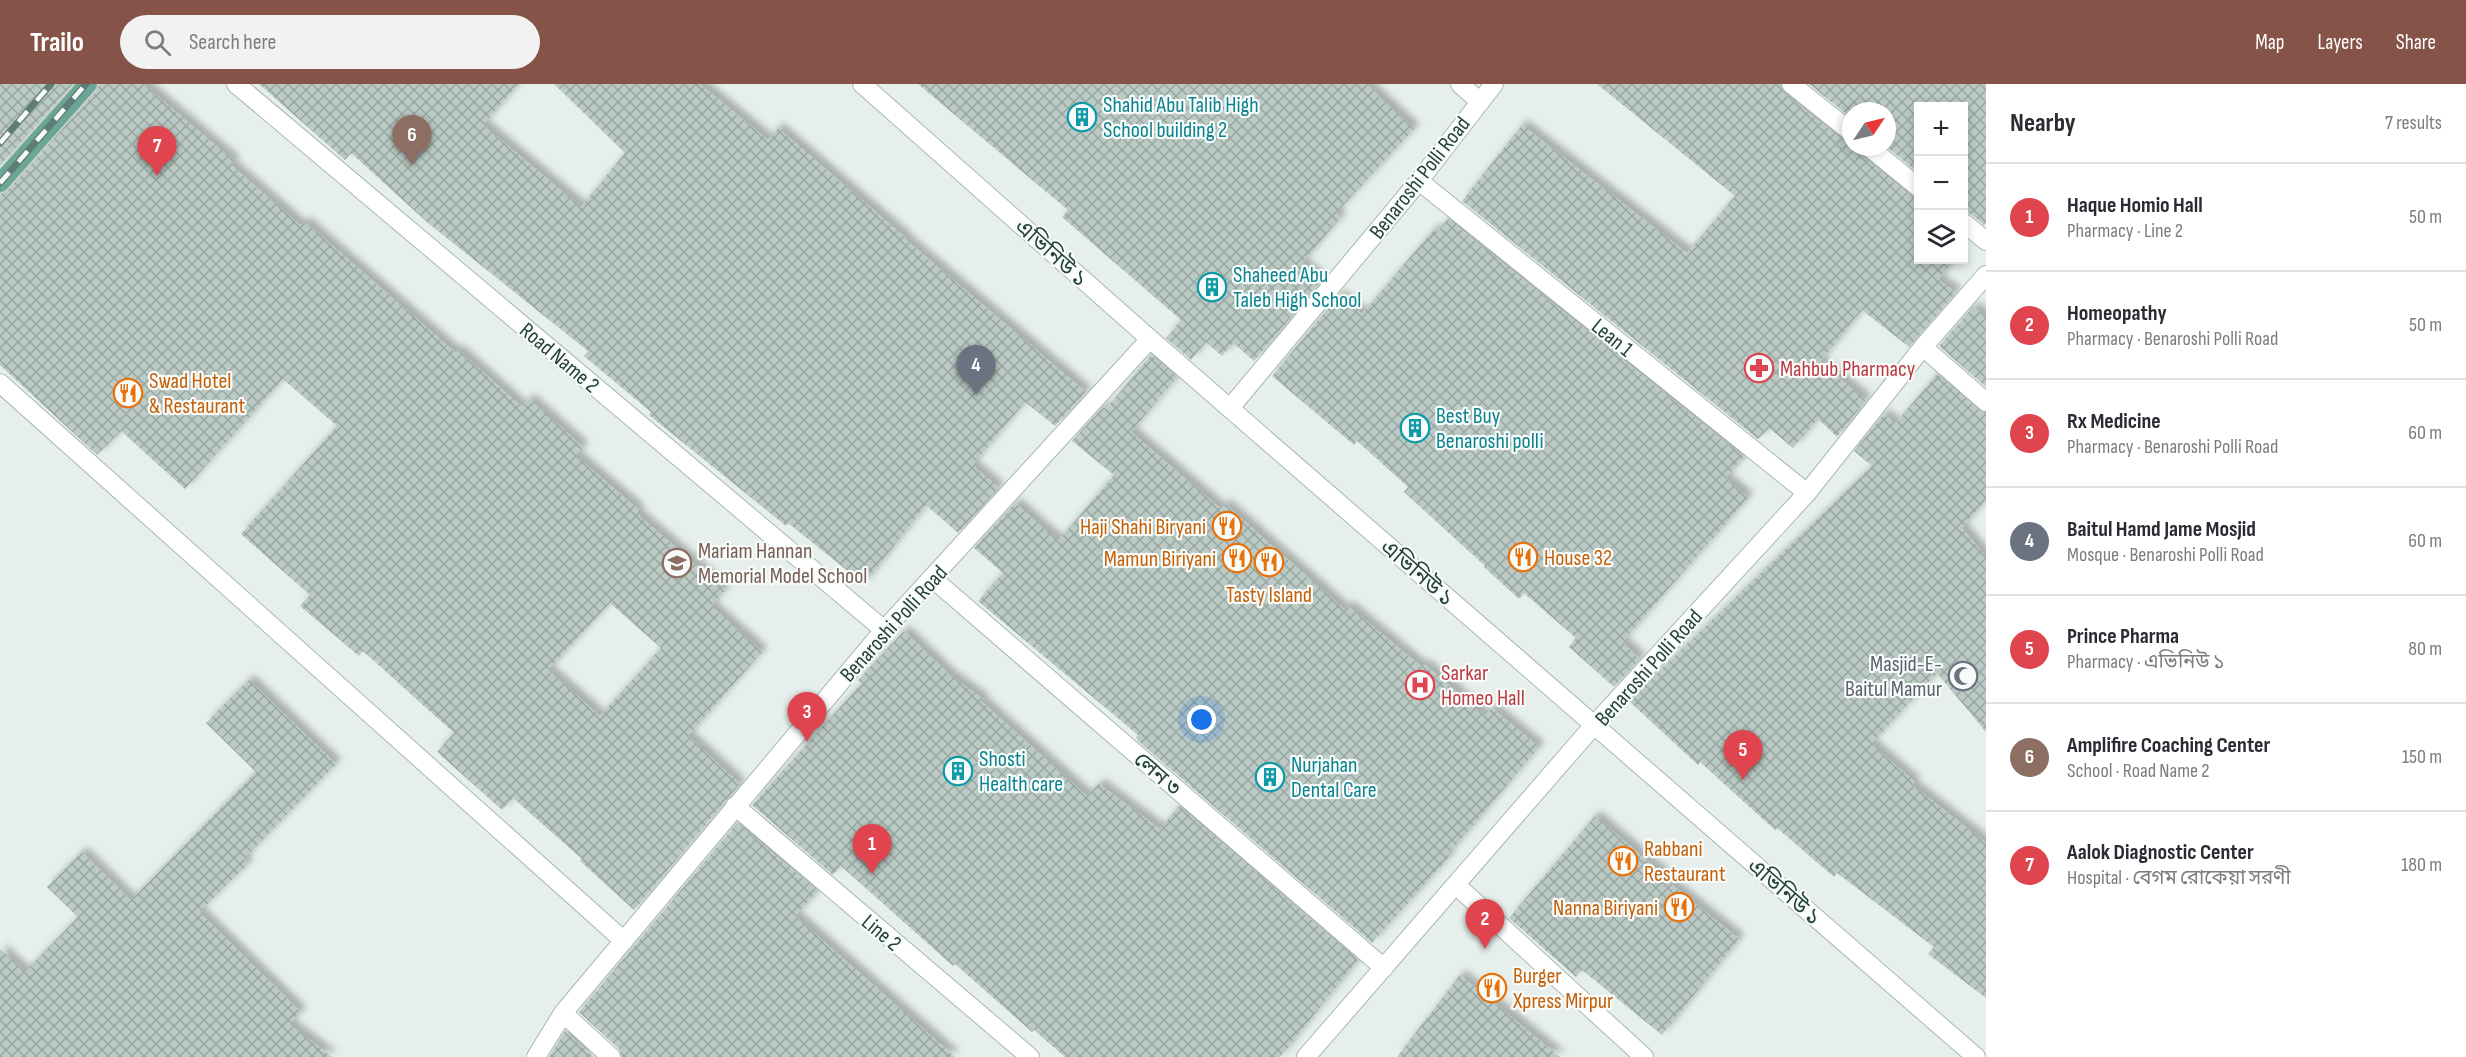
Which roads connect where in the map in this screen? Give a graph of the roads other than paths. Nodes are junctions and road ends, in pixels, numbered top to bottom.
1 (88, 84) edge
2 (236, 84) edge
3 (862, 84) edge
4 (1460, 84) edge
5 (1494, 84) edge
6 (1791, 84) edge
7 (1479, 101) junction
8 (1842, 125) edge
9 (1880, 156) edge
10 (1419, 181) junction
11 (0, 183) edge
12 (1914, 183) edge
13 (1968, 226) edge
14 (1986, 241) edge
15 (1986, 274) edge
16 (1150, 339) junction
17 (1923, 347) junction
18 (0, 383) edge
19 (1986, 402) edge
20 (1230, 408) junction
21 (1808, 493) junction
22 (932, 578) junction
23 (884, 630) junction
24 (1594, 725) junction
25 (735, 806) junction
26 (1456, 885) junction
27 (624, 941) junction
28 (1384, 968) junction
29 (563, 1013) junction
30 (536, 1057) edge
31 (611, 1057) edge
32 (1030, 1057) edge
33 (1306, 1057) edge
34 (1644, 1057) edge
35 (1976, 1057) edge

1 - 11 main road
2 - 23 street, Road Name 2
3 - 16 street, এভিনিউ ১
4 - 7 street
5 - 7 street, Benaroshi Polli Road
6 - 8 street
7 - 10 street, Benaroshi Polli Road
9 - 12 street
10 - 20 street, Benaroshi Polli Road
10 - 21 street, Lean 1
13 - 14 street
15 - 17 street, Benaroshi Polli Road
16 - 20 street, এভিনিউ ১
16 - 22 street, Benaroshi Polli Road
17 - 19 street
17 - 21 street, Benaroshi Polli Road
18 - 27 street
20 - 24 street, এভিনিউ ১
21 - 24 street, Benaroshi Polli Road
22 - 23 street, Benaroshi Polli Road
22 - 28 street, লেন ৩
23 - 25 street, Benaroshi Polli Road
24 - 26 street, Benaroshi Polli Road
24 - 35 street, এভিনিউ ১
25 - 27 street, Benaroshi Polli Road
25 - 32 street, Line 2
26 - 28 street, Benaroshi Polli Road
26 - 34 street
27 - 29 street, Benaroshi Polli Road
28 - 33 street, Benaroshi Polli Road
29 - 30 street, Benaroshi Polli Road
29 - 31 street

